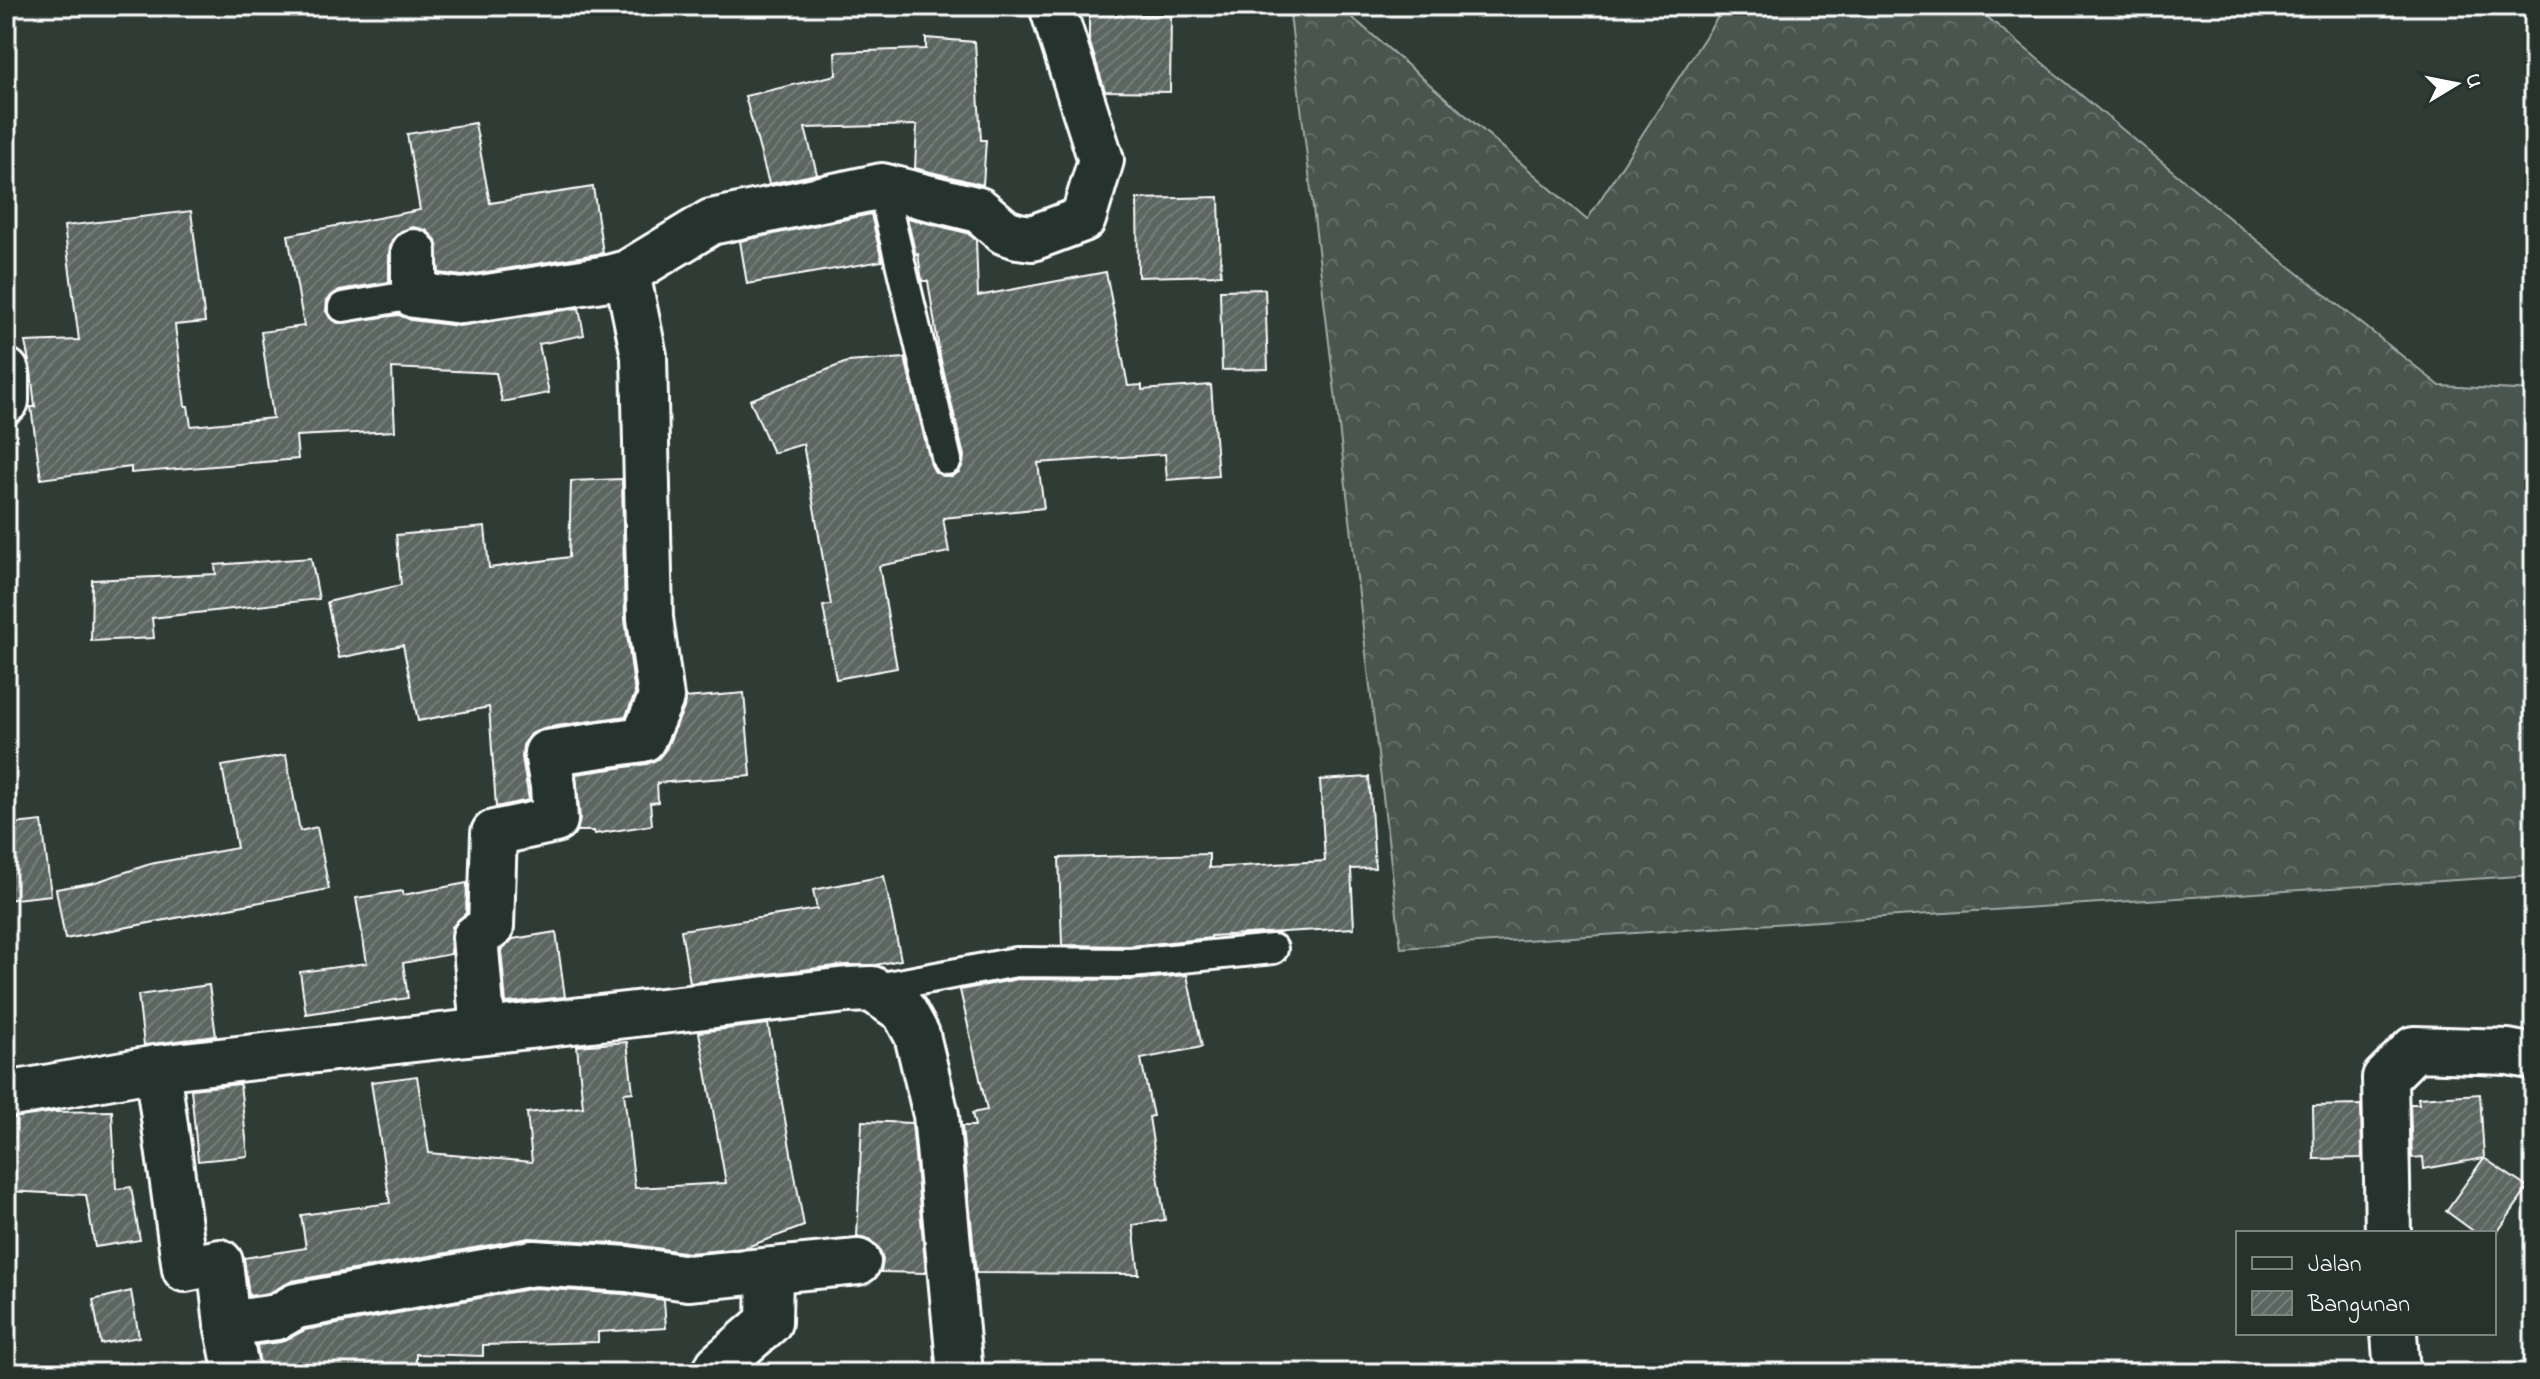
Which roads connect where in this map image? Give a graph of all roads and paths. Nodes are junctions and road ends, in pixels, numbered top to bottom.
1 (1052, 6) edge
2 (882, 186) junction
3 (414, 252) dead end
4 (627, 273) junction
5 (414, 295) junction
6 (343, 307) dead end
7 (6, 371) edge
8 (6, 401) edge
9 (947, 460) dead end
10 (1273, 949) dead end
11 (872, 989) junction
12 (483, 1031) junction
13 (2534, 1057) edge
14 (157, 1068) junction
15 (6, 1095) edge
16 (2388, 1231) edge
17 (858, 1262) dead end
18 (770, 1272) junction
19 (227, 1324) junction
20 (2394, 1335) edge
21 (237, 1373) edge
22 (715, 1373) edge
23 (960, 1373) edge
24 (2397, 1373) edge

1 - 2 street
2 - 4 street
2 - 9 lane
3 - 5 street
4 - 5 street
4 - 12 street
5 - 6 lane
7 - 8 street
10 - 11 lane
11 - 12 street
11 - 23 street
12 - 14 street
13 - 16 street
14 - 15 street
14 - 19 street
17 - 18 street
18 - 19 street
18 - 22 street
19 - 21 street
20 - 24 street

